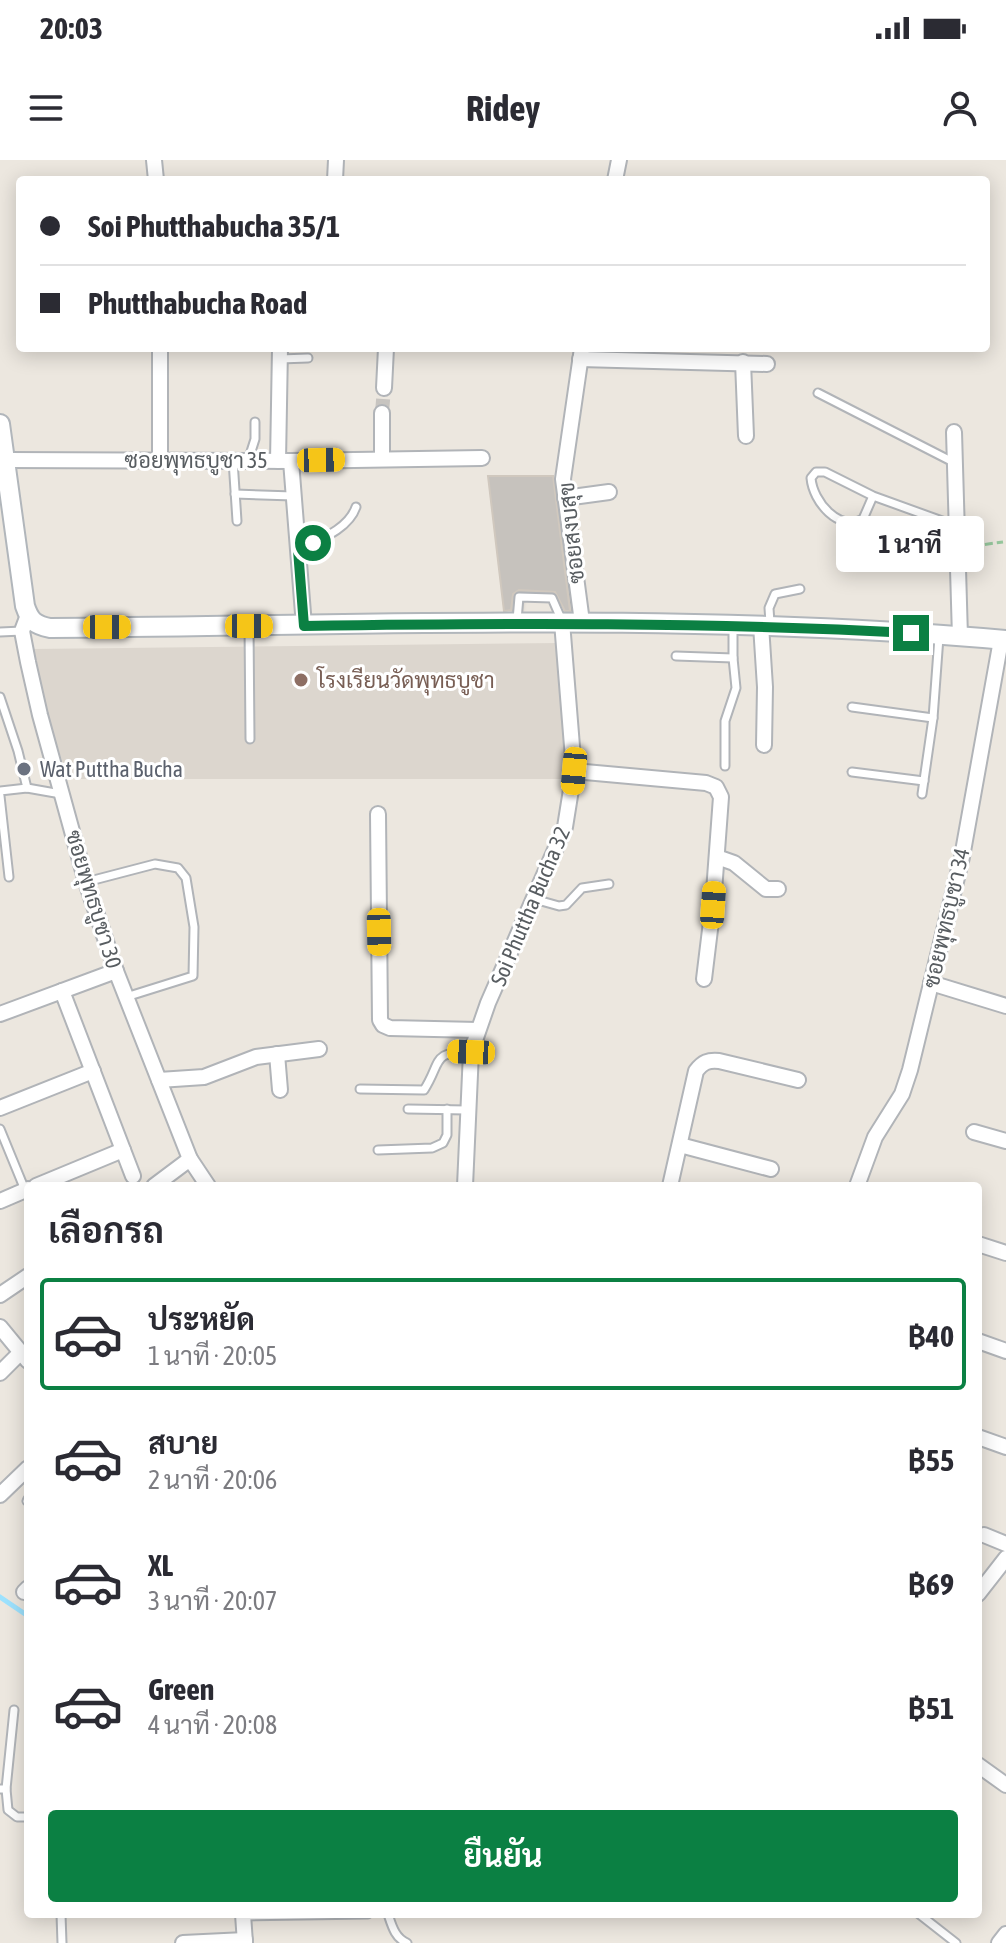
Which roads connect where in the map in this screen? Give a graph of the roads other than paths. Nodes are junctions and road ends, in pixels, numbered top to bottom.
1 (160, 352) edge
2 (386, 352) edge
3 (280, 353) edge
4 (581, 354) edge
5 (308, 358) dead end
6 (743, 362) junction
7 (767, 364) dead end
8 (384, 388) tunnel mouth
9 (818, 393) dead end
10 (382, 413) tunnel mouth
11 (255, 422) dead end
12 (0, 424) edge
13 (954, 432) dead end
14 (746, 436) dead end
15 (482, 458) dead end
16 (382, 459) junction
17 (3, 460) edge
18 (160, 460) junction
19 (233, 460) junction
20 (248, 461) junction
21 (284, 461) junction
22 (955, 463) junction
23 (609, 492) dead end
24 (235, 494) junction
25 (293, 496) junction
26 (873, 496) junction
27 (565, 498) junction
28 (356, 507) dead end
29 (237, 521) dead end
30 (956, 526) junction
31 (298, 550) junction
32 (800, 589) dead end
33 (562, 622) junction
34 (582, 622) junction
35 (25, 623) junction
36 (733, 625) junction
37 (249, 626) junction
38 (304, 626) junction
39 (765, 626) junction
40 (0, 632) edge
41 (939, 635) junction
42 (960, 637) junction
43 (1004, 640) edge
44 (676, 656) dead end
45 (733, 658) junction
46 (0, 698) edge
47 (852, 707) dead end
48 (933, 718) junction
49 (250, 739) dead end
50 (764, 745) dead end
51 (725, 766) dead end
52 (574, 771) junction
53 (852, 772) dead end
54 (924, 781) junction
55 (27, 788) junction
56 (0, 794) edge
57 (62, 794) junction
58 (922, 794) dead end
59 (378, 814) dead end
60 (717, 857) junction
61 (9, 877) dead end
62 (86, 882) junction
63 (609, 884) dead end
64 (778, 889) dead end
65 (534, 899) junction
66 (116, 971) junction
67 (704, 979) dead end
68 (931, 983) junction
69 (62, 991) junction
70 (126, 997) junction
71 (1006, 1006) edge
72 (0, 1014) edge
73 (478, 1030) junction
74 (319, 1049) dead end
75 (471, 1052) junction
76 (277, 1054) junction
77 (93, 1071) junction
78 (159, 1080) junction
79 (798, 1080) dead end
80 (360, 1089) dead end
81 (280, 1090) dead end
82 (0, 1108) edge
83 (408, 1109) dead end
84 (447, 1109) junction
85 (467, 1110) junction
86 (0, 1129) edge
87 (974, 1132) dead end
88 (1006, 1141) edge
89 (680, 1145) junction
90 (123, 1150) junction
91 (378, 1150) dead end
92 (190, 1159) junction
93 (771, 1169) dead end
94 (133, 1176) dead end
95 (26, 1182) edge
96 (47, 1182) edge
97 (159, 1182) edge
98 (205, 1182) edge
99 (465, 1182) edge
100 (671, 1182) edge
101 (858, 1182) edge
102 (24, 1191) edge
103 (0, 1201) edge
104 (982, 1245) edge
105 (1006, 1253) edge
106 (24, 1279) edge
107 (0, 1295) edge
108 (0, 1327) edge
109 (982, 1342) edge
110 (1006, 1351) edge
111 (24, 1357) edge
112 (0, 1373) edge
113 (982, 1438) edge
114 (1006, 1447) edge
115 (24, 1472) edge
116 (0, 1495) edge
117 (984, 1535) dead end
118 (1006, 1544) edge
119 (1006, 1558) edge
120 (982, 1589) edge
121 (14, 1710) dead end
122 (982, 1768) edge
123 (1006, 1785) edge
124 (3, 1789) edge
125 (24, 1817) edge
126 (61, 1918) edge
127 (243, 1918) edge
128 (389, 1918) edge
129 (924, 1918) edge
130 (1006, 1934) edge
131 (245, 1942) edge
132 (62, 1943) edge
133 (183, 1943) edge
134 (407, 1943) edge
135 (956, 1943) edge
136 (999, 1943) edge

1 - 18 street
2 - 8 street
3 - 5 lane
3 - 21 street
4 - 6 street
4 - 27 street, ซอยสงบสุข
6 - 7 street
6 - 14 street
9 - 22 lane
10 - 16 street
11 - 20 lane
12 - 17 main road
13 - 22 street
15 - 16 street, ซอยพุทธบูชา 35
16 - 21 street, ซอยพุทธบูชา 35
17 - 18 street, ซอยพุทธบูชา 35
17 - 35 main road
18 - 19 street, ซอยพุทธบูชา 35
19 - 20 street, ซอยพุทธบูชา 35
19 - 24 lane
20 - 21 street, ซอยพุทธบูชา 35
21 - 25 street
22 - 30 street
23 - 27 street
24 - 25 lane
24 - 29 lane
25 - 31 street
26 - 26 lane
26 - 30 lane
27 - 34 street, ซอยสงบสุข
28 - 31 lane
30 - 42 street
31 - 38 street
32 - 39 lane
33 - 34 main road
33 - 38 main road
33 - 52 street, Soi Phuttha Bucha 32
34 - 36 main road
35 - 37 main road
35 - 40 lane
35 - 57 street, ซอยพุทธบูชา 30
36 - 39 main road
36 - 45 lane
37 - 38 main road
37 - 49 lane
39 - 41 main road
39 - 50 street
41 - 42 main road
41 - 48 lane
42 - 43 main road
43 - 68 street, ซอยพุทธบูชา 34
44 - 45 lane
45 - 51 lane
46 - 55 lane
47 - 48 lane
48 - 54 lane
52 - 60 street
52 - 65 street, Soi Phuttha Bucha 32
53 - 54 lane
54 - 58 lane
55 - 56 lane
55 - 57 lane
56 - 61 lane
57 - 62 street, ซอยพุทธบูชา 30
59 - 73 street
60 - 64 street
60 - 67 street
62 - 66 street, ซอยพุทธบูชา 30
62 - 70 lane
63 - 65 lane
65 - 73 street, Soi Phuttha Bucha 32
66 - 69 street
66 - 70 street, ซอยพุทธบูชา 30
68 - 71 street
68 - 101 street, ซอยพุทธบูชา 34
69 - 72 street
69 - 77 street
70 - 78 street, ซอยพุทธบูชา 30
73 - 75 street, Soi Phuttha Bucha 32
74 - 76 street
75 - 80 lane
75 - 85 street, Soi Phuttha Bucha 32
76 - 78 street
76 - 81 street
77 - 82 street
77 - 90 street
78 - 92 street, ซอยพุทธบูชา 30
79 - 89 street
83 - 84 lane
84 - 85 lane
84 - 91 lane
85 - 99 street, Soi Phuttha Bucha 32
86 - 95 lane
87 - 88 street
89 - 93 street
89 - 100 street
90 - 94 street
90 - 96 street
92 - 97 street
92 - 98 street, ซอยพุทธบูชา 30
102 - 103 street
104 - 105 street
106 - 107 street
108 - 111 street
109 - 110 street
111 - 112 street
113 - 114 street
115 - 116 street
117 - 118 street
119 - 120 street
121 - 124 lane
122 - 123 street
124 - 125 lane
126 - 132 lane
127 - 131 street
128 - 134 lane
129 - 135 lane
130 - 136 street
131 - 133 street

